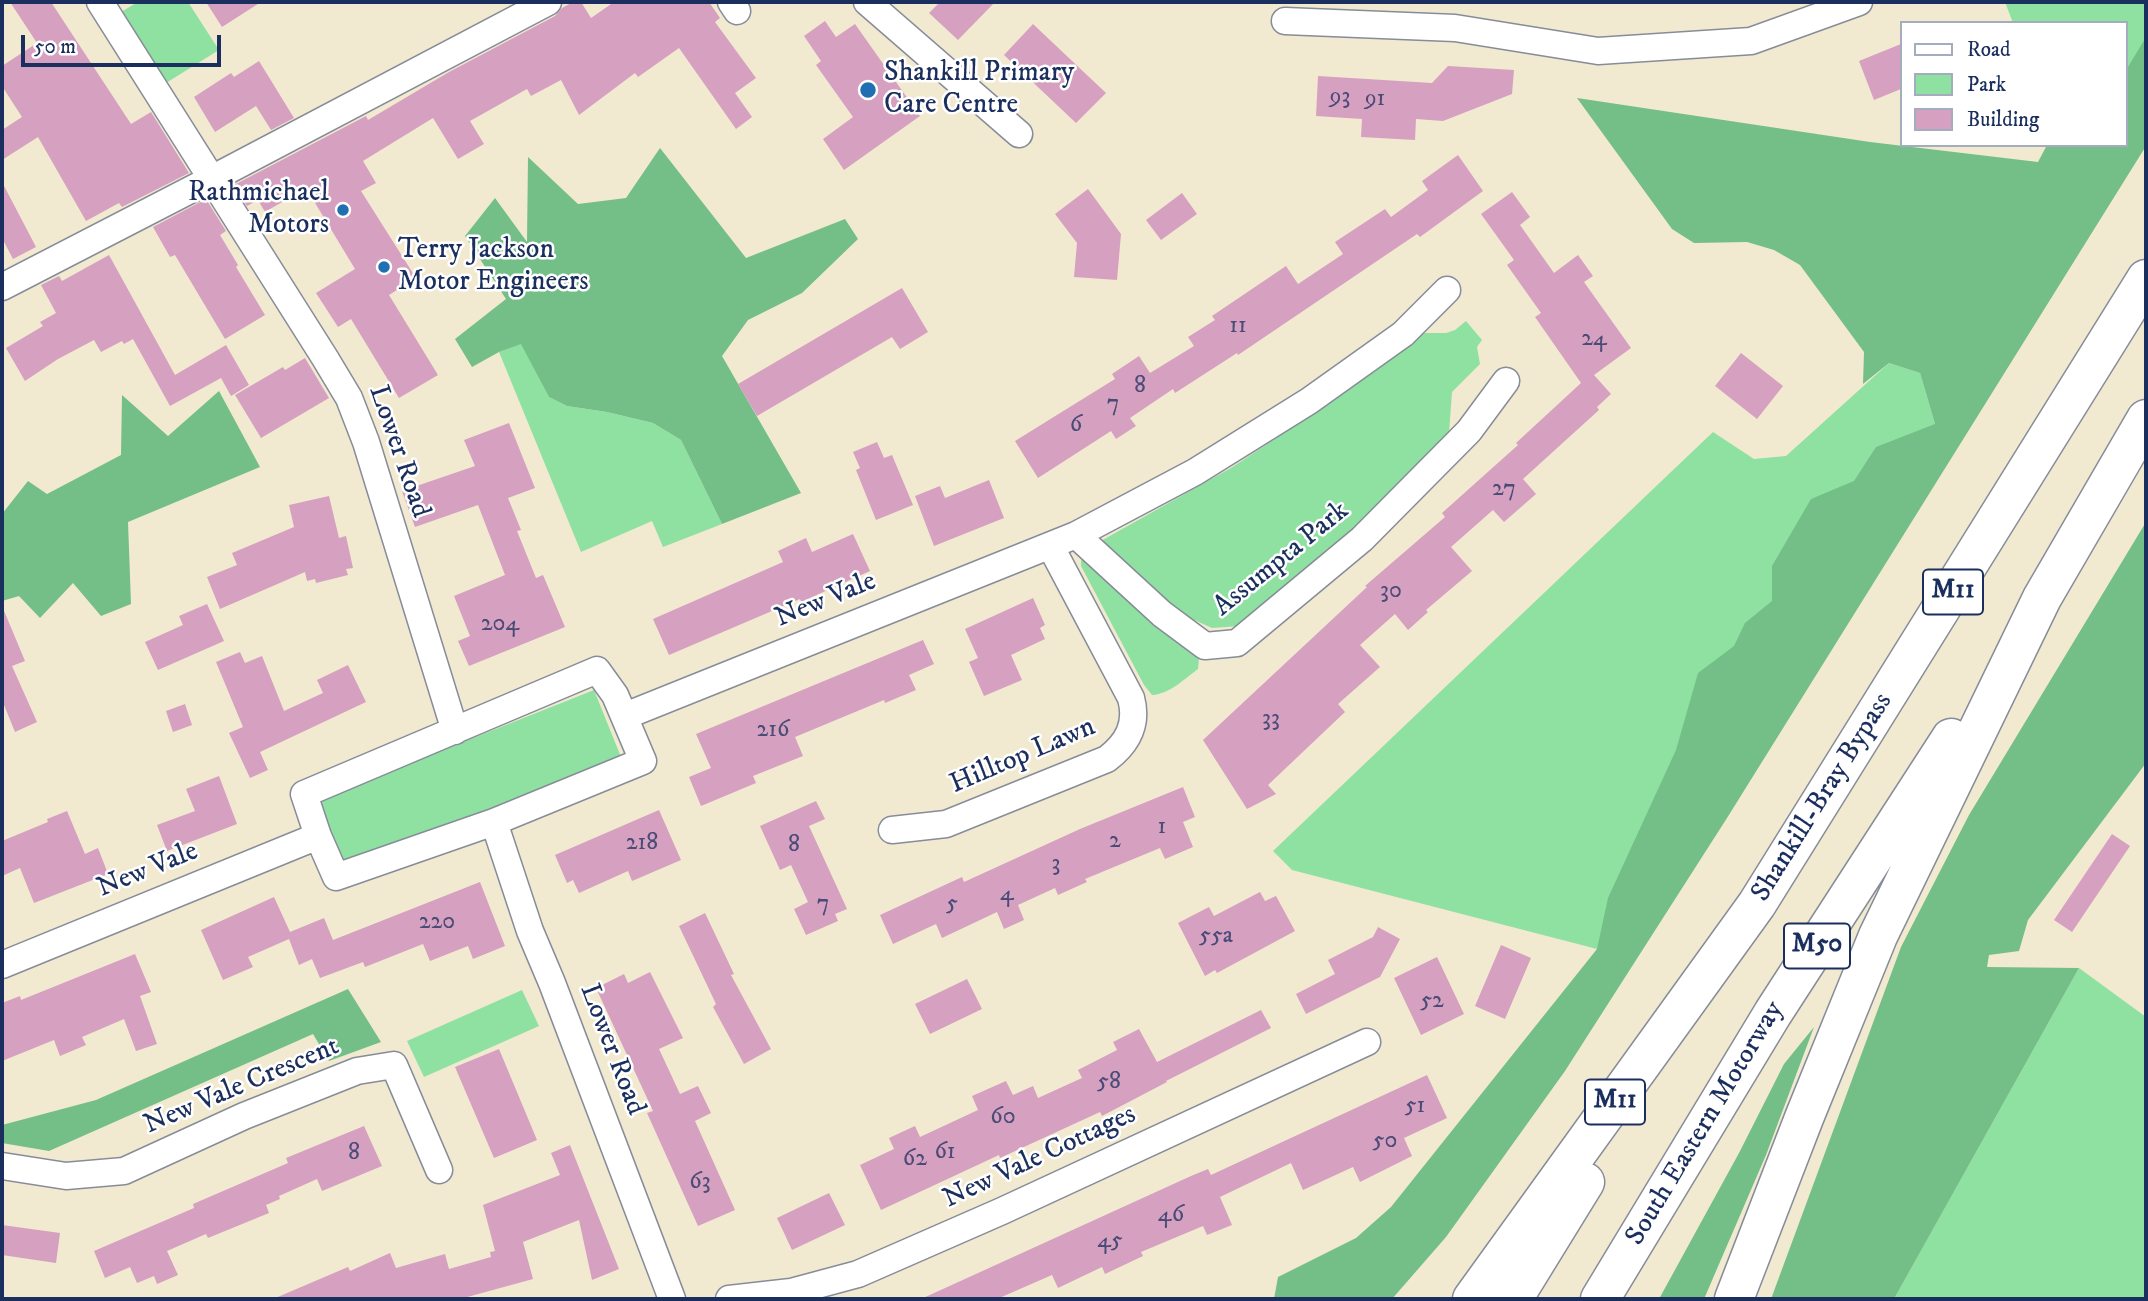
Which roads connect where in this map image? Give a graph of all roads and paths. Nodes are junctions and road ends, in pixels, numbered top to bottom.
1 (100, 2) edge
2 (548, 2) edge
3 (1859, 2) edge
4 (882, 6) edge
5 (1285, 21) dead end
6 (1019, 134) dead end
7 (214, 178) junction
8 (2146, 279) edge
9 (2, 287) edge
10 (1447, 290) dead end
11 (1506, 381) dead end
12 (2146, 419) edge
13 (1076, 535) junction
14 (1051, 547) junction
15 (2042, 598) junction
16 (625, 716) junction
17 (455, 731) junction
18 (494, 822) junction
19 (892, 830) dead end
20 (318, 836) junction
21 (1758, 904) junction
22 (2, 965) edge
23 (1367, 1042) dead end
24 (2, 1166) edge
25 (439, 1170) dead end
26 (672, 1299) edge
27 (729, 1299) edge
28 (1472, 1299) edge
29 (1513, 1299) edge
30 (1600, 1299) edge
31 (1734, 1299) edge

1 - 7 street, Lower Road
2 - 7 street
3 - 5 street
4 - 6 street
7 - 9 street
7 - 17 street, Lower Road
8 - 21 highway, Shankill-Bray Bypass / M11
10 - 13 street
11 - 13 street, Assumpta Park
12 - 15 highway
13 - 14 street
14 - 16 street, New Vale
14 - 19 street, Hilltop Lawn
15 - 30 highway, South Eastern Motorway / M50
15 - 31 highway
16 - 17 street
16 - 18 street
17 - 20 street
18 - 20 street
18 - 26 street, Lower Road
20 - 22 street, New Vale
21 - 28 highway, Shankill-Bray Bypass / M11
21 - 29 highway, M50
23 - 27 street, New Vale Cottages
24 - 25 street, New Vale Crescent

